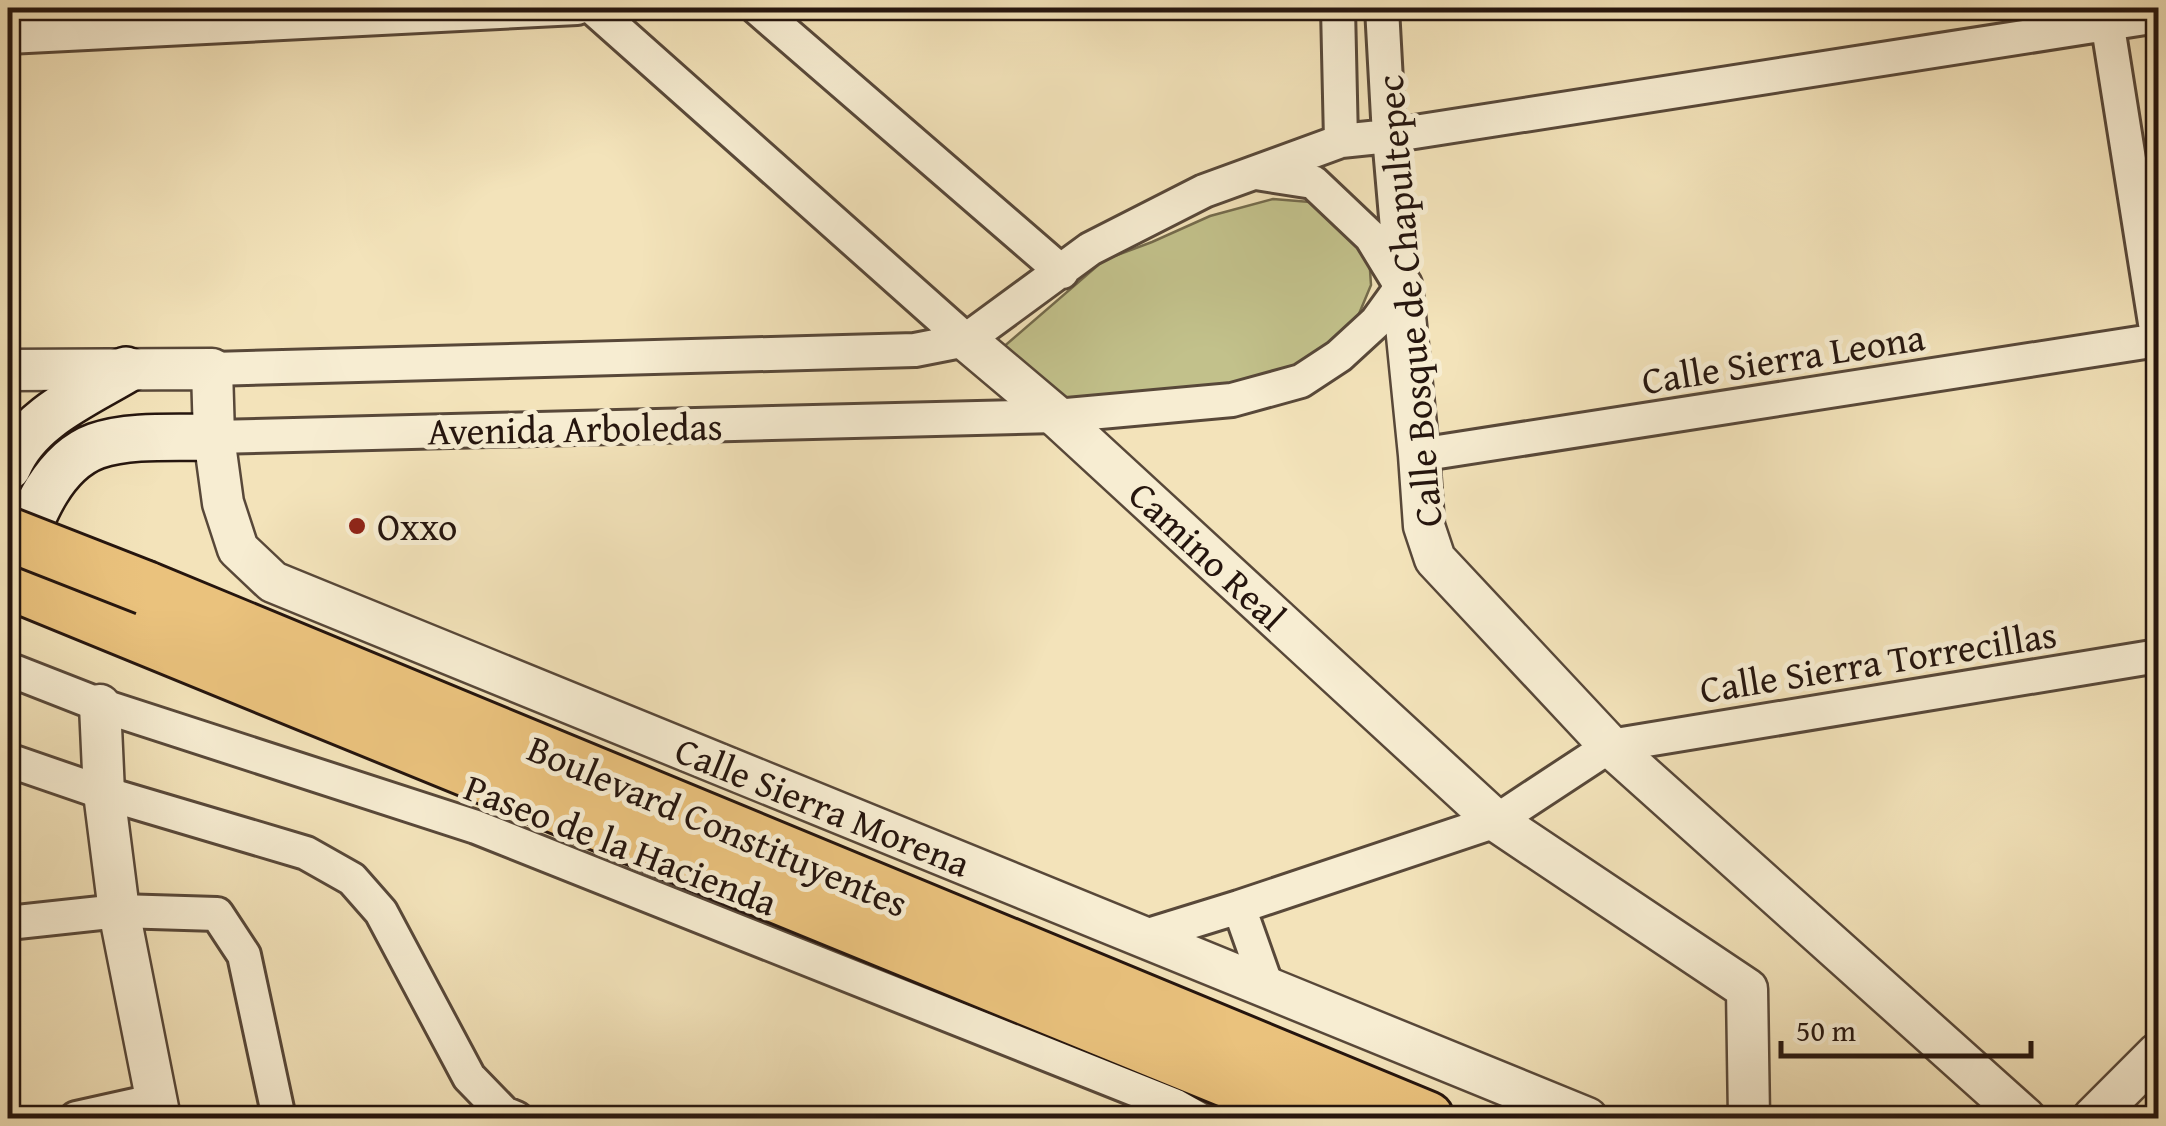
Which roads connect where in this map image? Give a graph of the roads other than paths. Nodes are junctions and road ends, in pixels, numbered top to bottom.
1 (577, 8) edge
2 (592, 8) edge
3 (757, 8) edge
4 (1338, 8) edge
5 (1382, 8) edge
6 (2106, 15) edge
7 (2158, 16) edge
8 (8, 38) edge
9 (1389, 136) junction
10 (1341, 141) junction
11 (1254, 173) junction
12 (1062, 272) junction
13 (1402, 286) junction
14 (966, 340) junction
15 (2158, 341) edge
16 (212, 368) junction
17 (8, 370) edge
18 (126, 370) junction
19 (1056, 416) junction
20 (214, 437) junction
21 (1419, 454) junction
22 (8, 467) edge
23 (8, 534) edge
24 (8, 581) edge
25 (139, 610) junction
26 (2158, 656) edge
27 (8, 669) edge
28 (100, 705) junction
29 (1610, 746) junction
30 (8, 760) edge
31 (104, 793) junction
32 (1496, 821) junction
33 (1239, 908) junction
34 (119, 911) junction
35 (8, 923) edge
36 (1142, 937) junction
37 (1268, 988) junction
38 (2158, 1053) edge
39 (158, 1110) edge
40 (76, 1118) edge
41 (278, 1118) edge
42 (516, 1118) edge
43 (1197, 1118) edge
44 (1320, 1118) edge
45 (1427, 1118) edge
46 (1587, 1118) edge
47 (1749, 1118) edge
48 (2026, 1118) edge
49 (2092, 1118) edge

1 - 8 street
2 - 14 street, Camino Real
3 - 12 street
4 - 10 street, Calle Bosque de Chapultepec
5 - 9 street, Calle Bosque de Chapultepec
6 - 7 street
6 - 9 street
6 - 15 street
9 - 10 street
9 - 13 street, Calle Bosque de Chapultepec
10 - 11 street
11 - 12 street
11 - 13 street
12 - 14 street
13 - 19 street, Avenida Arboledas
13 - 21 street, Calle Bosque de Chapultepec
14 - 16 street, Avenida Arboledas
14 - 19 street, Camino Real
15 - 21 street, Calle Sierra Leona
16 - 18 street, Avenida Arboledas
16 - 20 street, Calle Sierra Morena
17 - 18 street, Avenida Arboledas
18 - 22 main road
19 - 20 street, Avenida Arboledas
19 - 32 street, Camino Real
20 - 24 main road, Avenida Arboledas
20 - 36 street, Calle Sierra Morena
21 - 29 street, Calle Bosque de Chapultepec
23 - 25 highway, Boulevard Constituyentes, bridge
24 - 25 highway, Boulevard Constituyentes
25 - 44 highway, Boulevard Constituyentes
25 - 45 highway, Boulevard Constituyentes
26 - 29 street, Calle Sierra Torrecillas
27 - 28 street, Paseo de la Hacienda
28 - 31 street
28 - 43 street, Paseo de la Hacienda
29 - 32 street
29 - 48 street, Calle Bosque de Chapultepec
30 - 31 street
31 - 34 street
31 - 42 street
32 - 33 street
32 - 47 street, Camino Real
33 - 36 street
33 - 37 street
34 - 35 street
34 - 39 street
34 - 41 street
36 - 37 street, Calle Sierra Morena
37 - 46 street, Calle Sierra Morena
38 - 49 street
39 - 40 street

